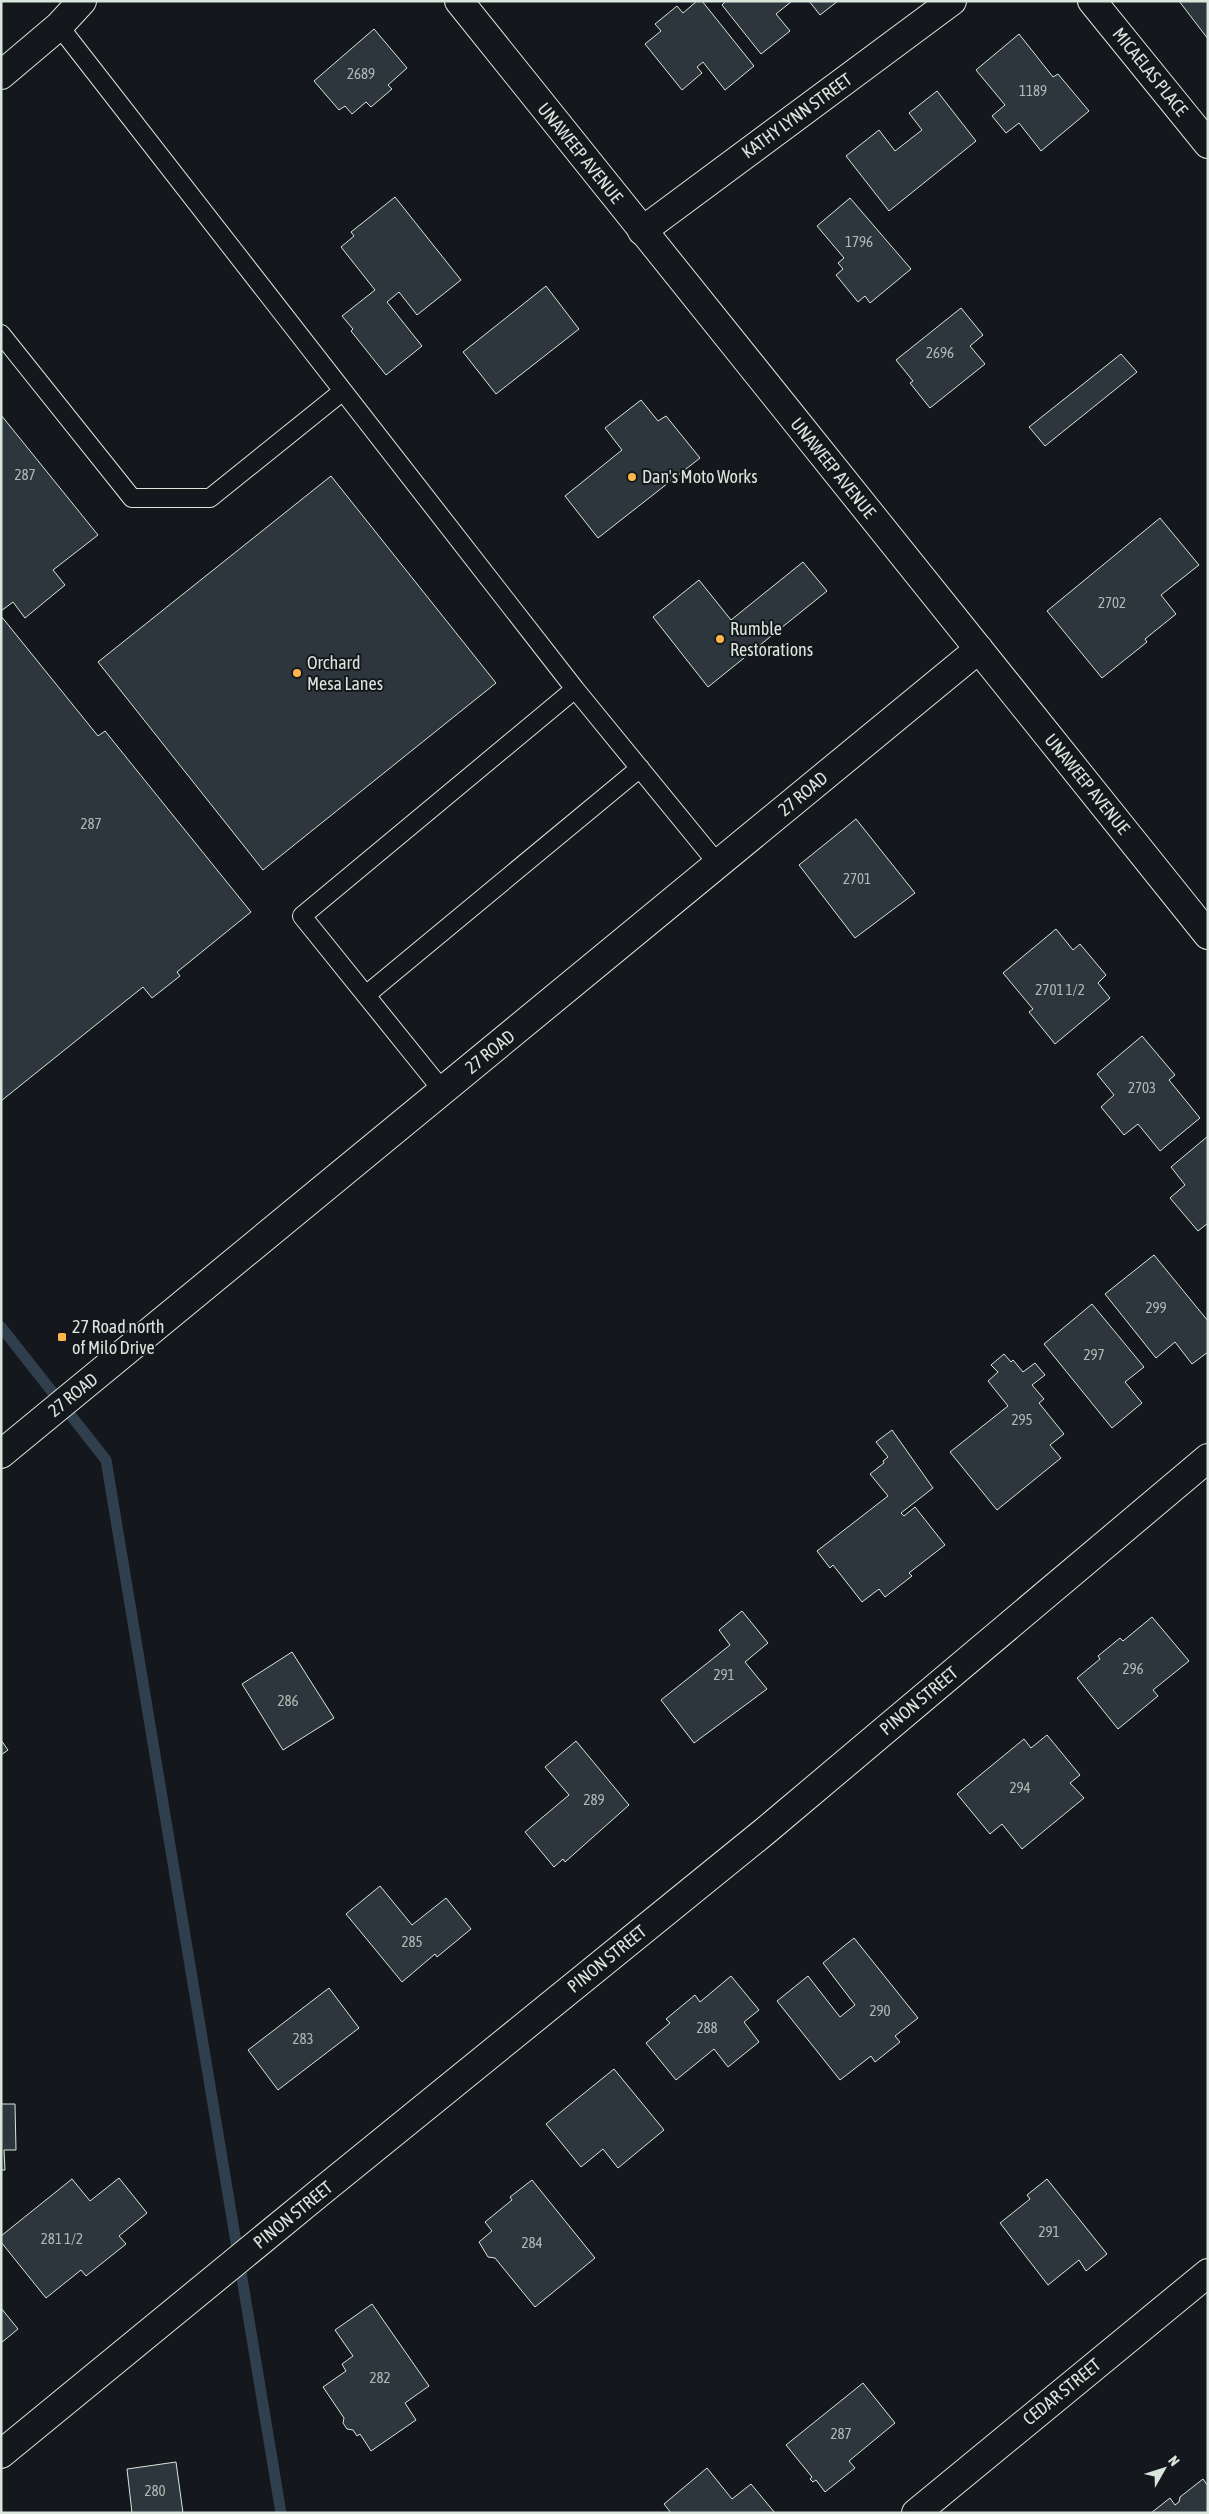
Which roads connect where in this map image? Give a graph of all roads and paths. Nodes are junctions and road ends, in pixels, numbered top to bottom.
1 (82, 1) edge
2 (459, 1) edge
3 (952, 1) edge
4 (1092, 1) edge
5 (59, 26) junction
6 (1, 75) edge
7 (1208, 144) edge
8 (642, 231) junction
9 (1, 334) edge
10 (343, 391) junction
11 (979, 649) junction
12 (575, 689) junction
13 (640, 768) junction
14 (718, 864) junction
15 (1208, 935) edge
16 (366, 996) junction
17 (442, 1090) junction
18 (1, 1454) edge
19 (1208, 1458) edge
20 (1208, 2273) edge
21 (1, 2454) edge
22 (916, 2513) edge

1 - 5 street
2 - 8 street, UNAWEEP AVENUE
3 - 8 street, KATHY LYNN STREET
4 - 7 street, MICAELAS PLACE
5 - 6 street
5 - 10 lane
8 - 11 street, UNAWEEP AVENUE
9 - 10 lane
10 - 12 lane
11 - 14 street, 27 ROAD
11 - 15 street, UNAWEEP AVENUE
12 - 13 lane
12 - 16 lane
13 - 14 lane
13 - 16 lane
14 - 17 street, 27 ROAD
16 - 17 lane
17 - 18 street, 27 ROAD
19 - 21 street, PINON STREET
20 - 22 street, CEDAR STREET

